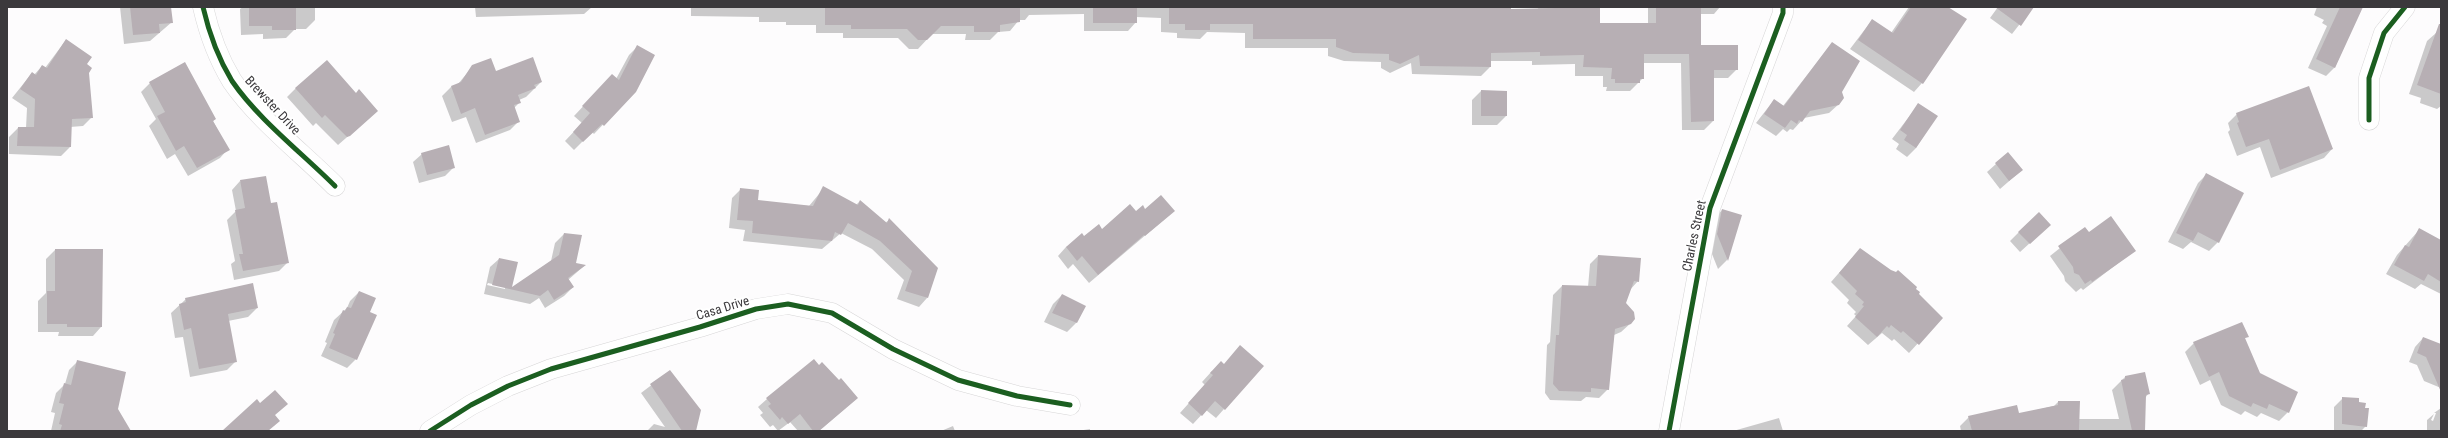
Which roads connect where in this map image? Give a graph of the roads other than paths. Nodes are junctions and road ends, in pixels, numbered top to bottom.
1 (203, 7) edge
2 (1783, 7) edge
3 (2405, 7) edge
4 (2369, 120) dead end
5 (336, 186) dead end
6 (1070, 405) dead end
7 (430, 431) edge
8 (1669, 431) edge

1 - 5 street, Brewster Drive
2 - 8 street, Charles Street
3 - 4 street
6 - 7 street, Casa Drive

